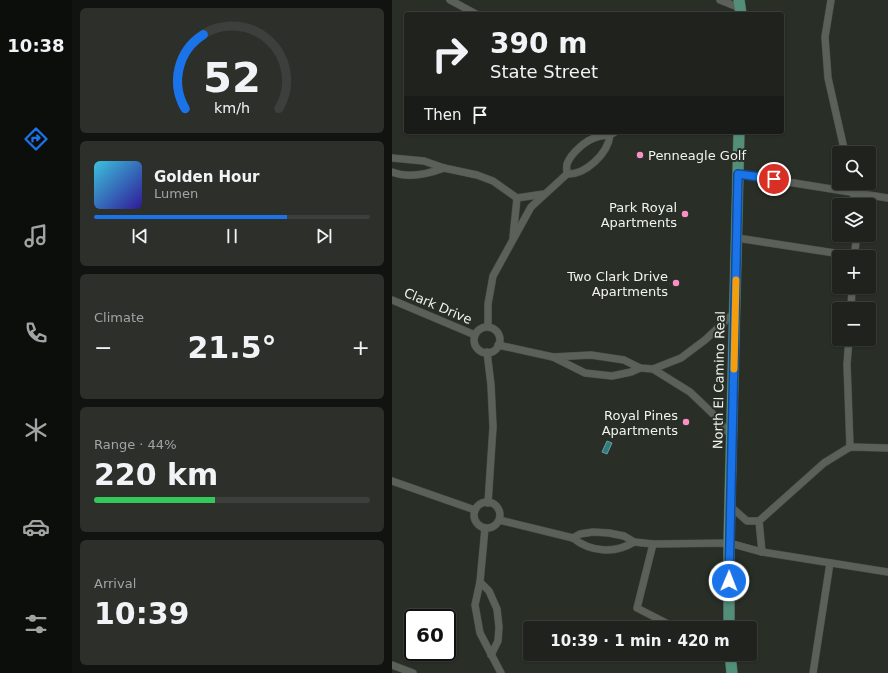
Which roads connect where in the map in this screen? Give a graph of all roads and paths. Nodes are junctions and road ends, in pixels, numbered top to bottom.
1 (450, 0) edge
2 (720, 0) edge
3 (831, 0) edge
4 (740, 7) edge
5 (472, 12) edge
6 (613, 134) edge
7 (739, 134) edge
8 (843, 146) edge
9 (392, 158) edge
10 (444, 168) junction
11 (392, 172) edge
12 (567, 174) junction
13 (738, 174) junction
14 (854, 192) junction
15 (544, 194) junction
16 (518, 198) junction
17 (854, 198) edge
18 (888, 198) edge
19 (737, 238) junction
20 (513, 240) junction
21 (832, 253) edge
22 (392, 300) edge
23 (735, 312) junction
24 (488, 327) junction
25 (475, 335) junction
26 (498, 345) junction
27 (848, 346) edge
28 (487, 352) junction
29 (553, 357) junction
30 (640, 368) junction
31 (653, 369) junction
32 (732, 438) junction
33 (850, 447) junction
34 (888, 448) edge
35 (392, 481) edge
36 (488, 503) junction
37 (730, 506) junction
38 (475, 510) junction
39 (499, 520) junction
40 (760, 521) junction
41 (484, 528) junction
42 (573, 538) junction
43 (634, 542) junction
44 (729, 543) junction
45 (653, 544) junction
46 (762, 552) junction
47 (830, 563) junction
48 (888, 572) edge
49 (480, 582) junction
50 (662, 621) edge
51 (728, 621) edge
52 (492, 655) junction
53 (730, 661) edge
54 (392, 665) edge
55 (413, 673) edge
56 (501, 673) edge
57 (732, 673) edge
58 (813, 673) edge

1 - 5 street
2 - 4 street
3 - 8 street
6 - 12 street
6 - 12 street
7 - 13 main road, North El Camino Real
9 - 10 street
10 - 11 street
10 - 16 street
12 - 15 street
13 - 14 street
13 - 19 main road, North El Camino Real
14 - 17 street
14 - 18 street
15 - 16 street
15 - 20 street
16 - 20 street
19 - 21 street
19 - 23 main road, North El Camino Real
20 - 24 street
22 - 25 street, Clark Drive
23 - 31 street
23 - 32 main road, North El Camino Real
24 - 25 street, Clark Drive
24 - 26 street, Clark Drive
25 - 28 street, Clark Drive
26 - 28 street
26 - 29 street
27 - 33 street
28 - 36 street
29 - 30 street
29 - 30 street
30 - 31 street
31 - 32 street
32 - 37 main road, North El Camino Real
33 - 34 street
33 - 40 street
35 - 38 street
36 - 38 street
36 - 39 street
37 - 40 street
37 - 44 main road, North El Camino Real
38 - 41 street
39 - 41 street
39 - 42 street
40 - 46 street
41 - 49 street
42 - 43 street
42 - 43 street
43 - 45 street
44 - 45 street
44 - 46 street
44 - 51 main road, North El Camino Real
45 - 50 street
46 - 47 street
47 - 48 street
47 - 58 street
49 - 52 street
49 - 52 street
52 - 56 street
53 - 57 main road
54 - 55 street

